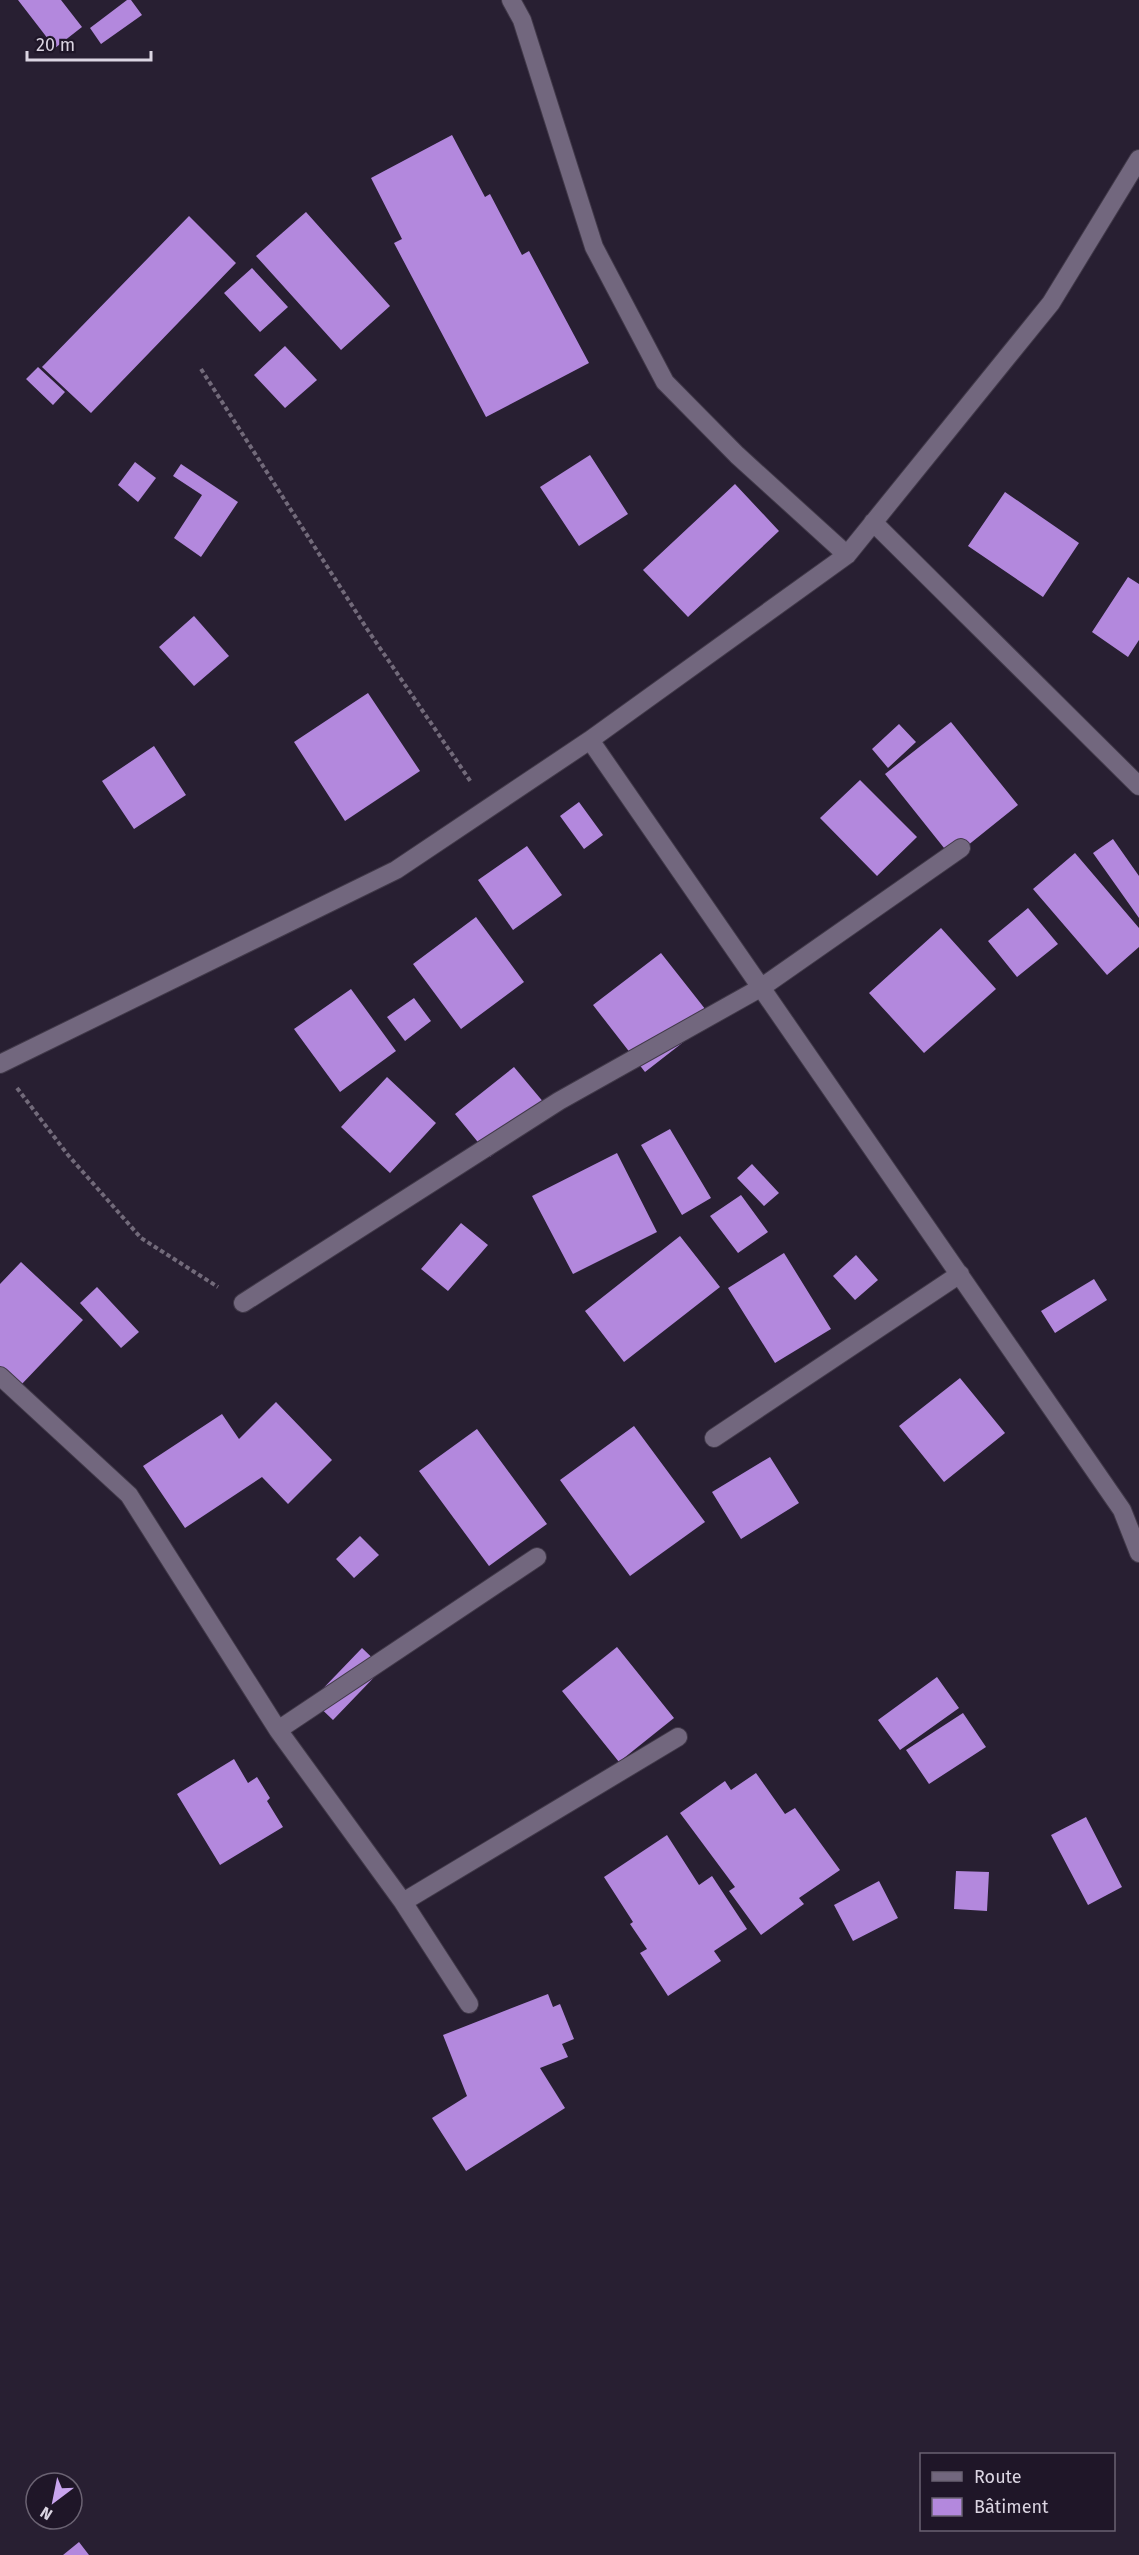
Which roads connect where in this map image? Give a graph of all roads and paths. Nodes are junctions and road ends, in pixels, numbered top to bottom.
1 (512, 0) edge
2 (1139, 159) edge
3 (201, 369) dead end
4 (873, 522) junction
5 (847, 555) junction
6 (590, 740) junction
7 (1139, 786) edge
8 (488, 808) junction
9 (961, 848) dead end
10 (762, 987) junction
11 (0, 1064) edge
12 (14, 1084) dead end
13 (960, 1274) junction
14 (243, 1303) joint
15 (0, 1376) edge
16 (714, 1438) dead end
17 (1139, 1552) edge
18 (537, 1557) dead end
19 (278, 1730) junction
20 (678, 1737) dead end
21 (403, 1902) junction
22 (469, 2004) dead end

1 - 5 street
2 - 4 street
3 - 8 path
4 - 5 street
4 - 7 street
5 - 6 street
6 - 8 street
6 - 10 street
8 - 11 street
9 - 10 street
10 - 13 street
10 - 14 street
12 - 14 path
13 - 16 street
13 - 17 street
15 - 19 street
18 - 19 street
19 - 21 street
20 - 21 street
21 - 22 street

